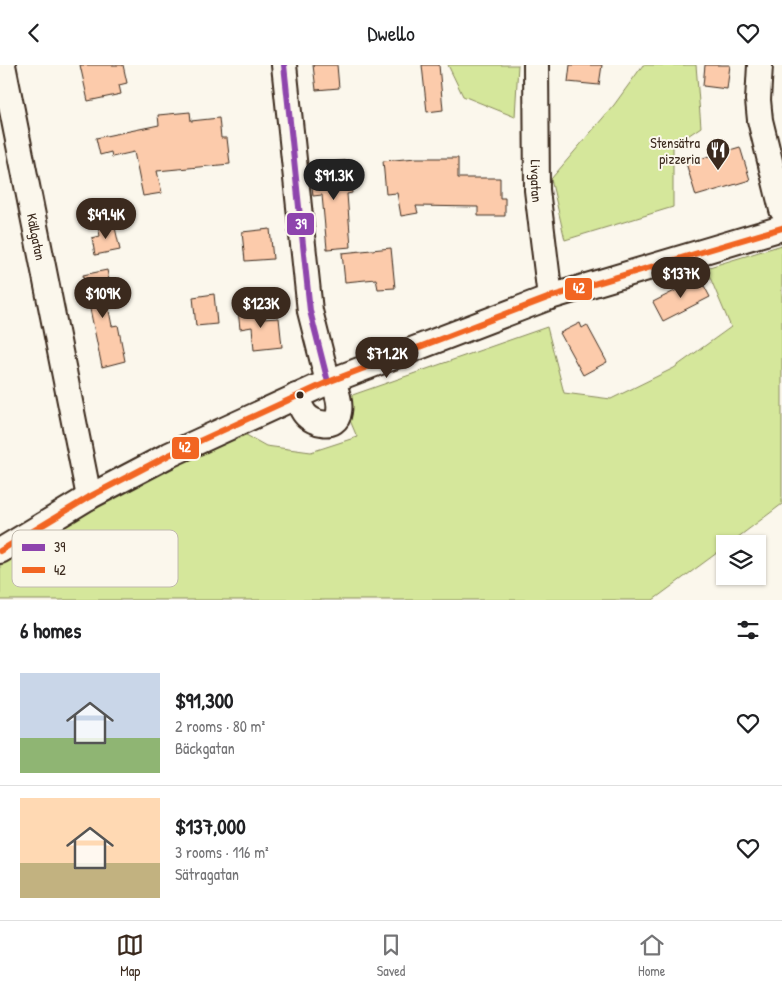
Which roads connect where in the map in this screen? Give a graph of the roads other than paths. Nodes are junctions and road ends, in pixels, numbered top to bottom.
1 (3, 65) edge
2 (284, 65) edge
3 (536, 65) edge
4 (760, 65) edge
5 (782, 209) edge
6 (782, 229) edge
7 (550, 297) junction
8 (331, 381) junction
9 (296, 396) junction
10 (90, 497) junction
11 (35, 530) edge
12 (12, 544) edge
13 (0, 551) edge

1 - 10 street, Källgatan
2 - 8 street
3 - 7 street, Livgatan
4 - 5 street
6 - 7 street
7 - 8 street
8 - 9 street
8 - 9 street
9 - 10 street
10 - 11 street
12 - 13 street

